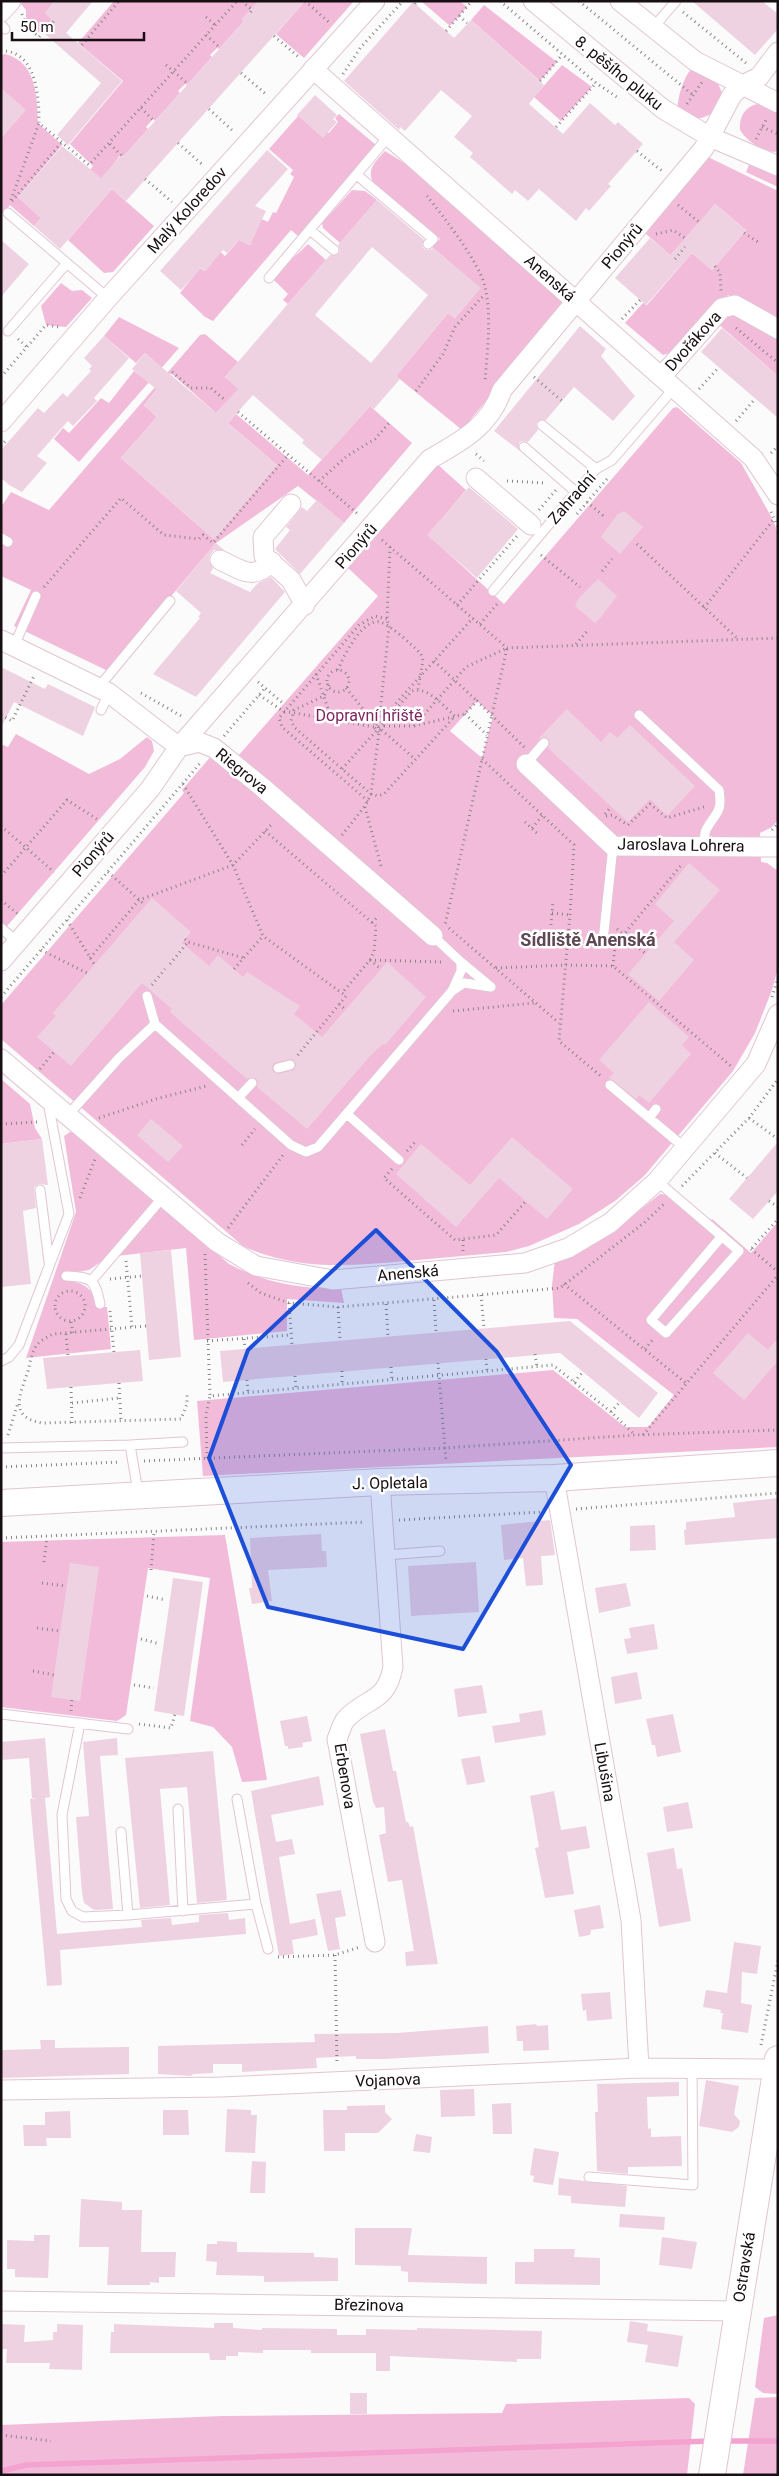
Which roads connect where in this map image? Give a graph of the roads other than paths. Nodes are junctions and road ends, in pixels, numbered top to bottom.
1 (375, 1) edge
2 (533, 1) edge
3 (620, 1) edge
4 (675, 3) edge
5 (16, 5) edge
6 (3, 22) edge
7 (652, 29) junction
8 (778, 52) edge
9 (308, 65) junction
10 (741, 86) junction
11 (776, 102) edge
12 (388, 137) junction
13 (710, 137) junction
14 (778, 166) edge
15 (357, 175) junction
16 (8, 213) dead end
17 (310, 230) junction
18 (428, 244) dead end
19 (334, 250) dead end
20 (67, 263) junction
21 (269, 278) dead end
22 (108, 298) junction
23 (577, 301) junction
24 (778, 329) edge
25 (8, 331) dead end
26 (669, 382) junction
27 (542, 425) dead end
28 (8, 427) edge
29 (524, 447) dead end
30 (596, 469) junction
31 (476, 478) dead end
32 (576, 492) junction
33 (774, 503) edge
34 (291, 504) dead end
35 (530, 524) road end
36 (220, 560) dead end
37 (272, 562) junction
38 (493, 591) dead end
39 (36, 596) road end
40 (170, 601) dead end
41 (305, 605) junction
42 (7, 643) edge
43 (104, 691) junction
44 (101, 710) dead end
45 (640, 715) dead end
46 (544, 743) dead end
47 (179, 747) junction
48 (529, 760) joint
49 (771, 841) edge
50 (614, 846) junction
51 (703, 846) junction
52 (8, 934) edge
53 (603, 941) dead end
54 (440, 942) joint
55 (1, 961) edge
56 (461, 962) junction
57 (452, 991) junction
58 (147, 996) road end
59 (773, 1009) edge
60 (155, 1024) junction
61 (1, 1059) edge
62 (292, 1062) road end
63 (278, 1068) dead end
64 (252, 1083) dead end
65 (610, 1085) road end
66 (47, 1097) junction
67 (239, 1097) junction
68 (656, 1110) dead end
69 (72, 1112) junction
70 (348, 1115) junction
71 (649, 1118) junction
72 (685, 1148) junction
73 (399, 1160) road end
74 (657, 1181) junction
75 (40, 1190) dead end
76 (164, 1196) junction
77 (722, 1236) junction
78 (49, 1265) junction
79 (66, 1276) dead end
80 (92, 1280) junction
81 (100, 1304) dead end
82 (1, 1361) edge
83 (183, 1442) dead end
84 (130, 1445) junction
85 (2, 1448) edge
86 (778, 1463) edge
87 (679, 1471) junction
88 (554, 1478) junction
89 (778, 1481) edge
90 (380, 1482) junction
91 (139, 1495) junction
92 (1, 1503) edge
93 (440, 1551) dead end
94 (386, 1555) junction
95 (1, 1714) edge
96 (80, 1723) junction
97 (128, 1729) dead end
98 (237, 1799) dead end
99 (178, 1809) dead end
100 (121, 1832) dead end
101 (256, 1904) junction
102 (183, 1911) junction
103 (128, 1916) junction
104 (375, 1942) road end
105 (268, 1949) road end
106 (771, 2059) edge
107 (639, 2068) junction
108 (692, 2069) junction
109 (1, 2090) edge
110 (768, 2173) edge
111 (589, 2177) dead end
112 (1, 2301) edge
113 (737, 2311) junction
114 (712, 2475) edge

1 - 9 street, Malý Koloredov
2 - 13 street, 8. pěšího pluku
3 - 7 street
4 - 7 lane
5 - 6 street
7 - 10 street
8 - 10 street
9 - 12 street, Anenská
9 - 22 street, Malý Koloredov
10 - 11 street
10 - 13 street
12 - 15 lane
12 - 23 street, Anenská
13 - 14 street, 8. pěšího pluku
13 - 23 street, Pionýrů
15 - 17 lane
15 - 18 lane
16 - 20 lane
17 - 19 lane
17 - 21 lane
20 - 22 lane
20 - 25 lane
22 - 28 street, Malý Koloredov
23 - 26 street, Anenská
23 - 41 street, Pionýrů
24 - 26 street, Dvořákova
26 - 30 lane, Zahradní
26 - 33 street, Anenská
27 - 30 lane
29 - 32 lane
30 - 32 lane, Zahradní
31 - 35 street
32 - 38 lane, Zahradní
34 - 37 street
36 - 37 street
37 - 41 street
39 - 42 lane
40 - 43 lane
41 - 47 street, Pionýrů
42 - 43 street
43 - 44 lane
43 - 47 street
45 - 51 lane
46 - 48 lane
47 - 52 street, Pionýrů
47 - 54 street, Riegrova
48 - 50 street, Jaroslava Lohrera
49 - 51 street, Jaroslava Lohrera
50 - 51 street, Jaroslava Lohrera
50 - 53 lane
52 - 55 street, Pionýrů
54 - 56 lane
56 - 57 lane
56 - 57 lane
57 - 70 lane
58 - 60 lane
59 - 72 street, Anenská
60 - 67 lane
60 - 69 lane
61 - 66 street, Anenská
62 - 63 lane
64 - 67 lane
65 - 71 lane
66 - 69 street, Anenská
66 - 78 lane
67 - 70 lane
68 - 71 lane
69 - 76 street, Anenská
70 - 73 lane
71 - 72 lane
72 - 74 street, Anenská
74 - 76 street, Anenská
74 - 77 lane
75 - 78 lane
76 - 80 lane
77 - 77 lane
78 - 82 lane
79 - 80 lane
80 - 81 lane
83 - 84 lane
84 - 85 lane
84 - 91 lane
86 - 87 main road, J. Opletala
87 - 88 main road, J. Opletala
87 - 89 main road
88 - 90 main road, J. Opletala
88 - 107 street, Libušina
90 - 91 main road, J. Opletala
90 - 94 street, Erbenova
91 - 92 main road, J. Opletala
93 - 94 lane
94 - 104 street, Erbenova
95 - 96 lane
96 - 97 lane
96 - 103 lane
98 - 101 lane
99 - 102 lane
100 - 103 lane
101 - 102 lane
101 - 105 lane
102 - 103 lane
106 - 108 street, Vojanova
106 - 110 main road, Ostravská
107 - 108 street, Vojanova
107 - 109 street, Vojanova
108 - 111 lane
110 - 113 main road, Ostravská
112 - 113 street, Březinova
113 - 114 main road, Ostravská

